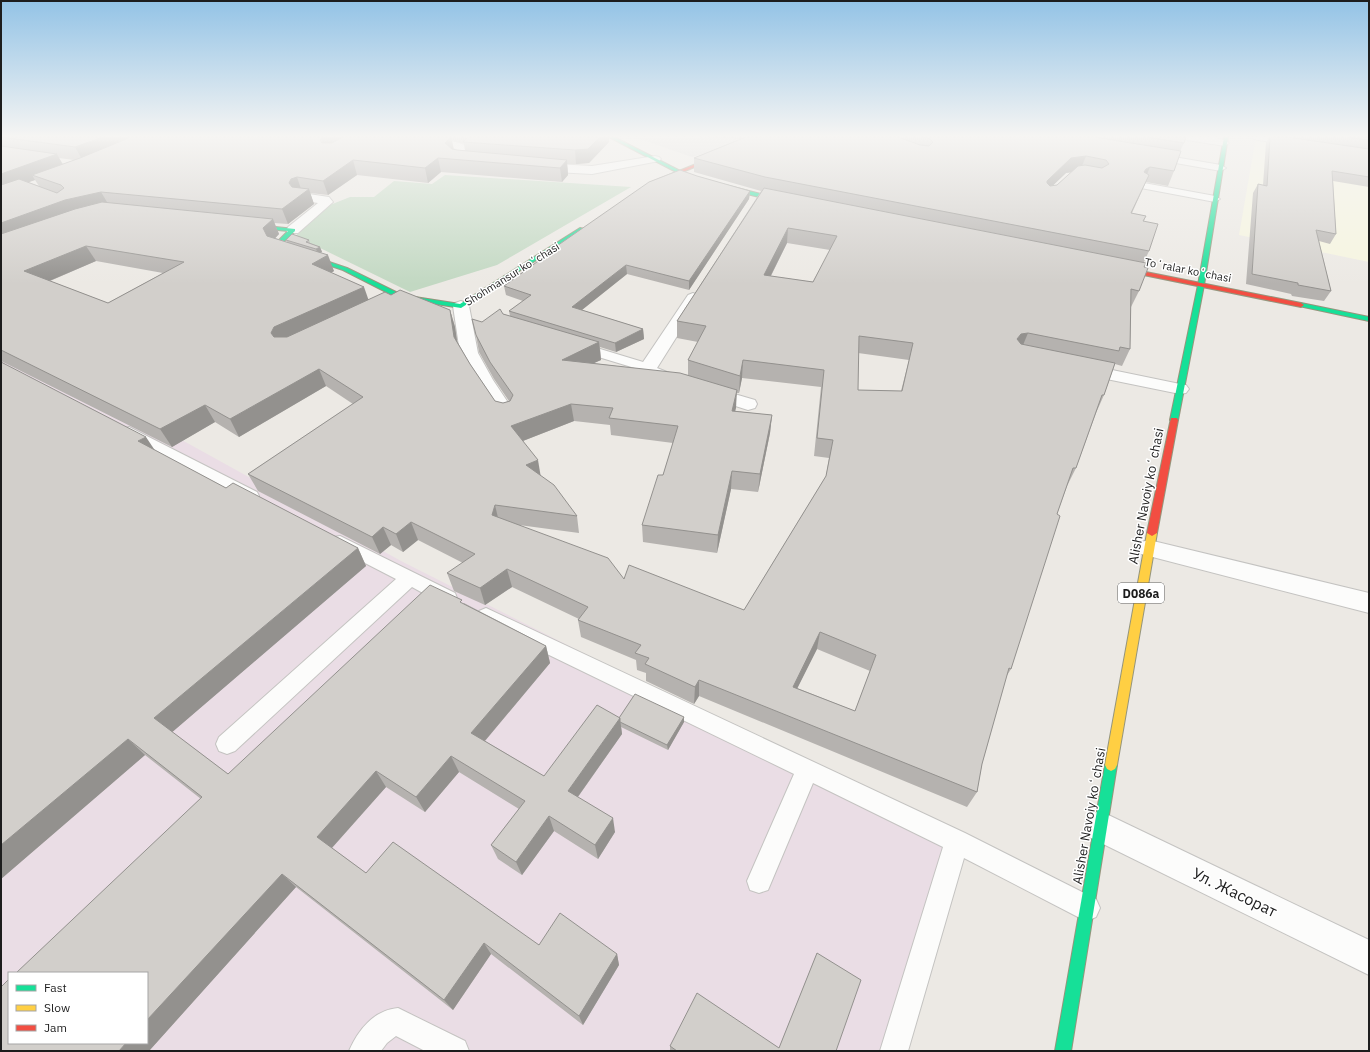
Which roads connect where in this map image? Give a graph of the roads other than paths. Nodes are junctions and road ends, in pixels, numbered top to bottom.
1 (720, 186) edge
2 (1144, 186) edge
3 (1217, 186) edge
4 (759, 196) junction
5 (302, 197) edge
6 (1215, 199) junction
7 (797, 204) edge
8 (751, 210) edge
9 (588, 224) edge
10 (239, 225) edge
11 (293, 230) junction
12 (1104, 266) edge
13 (703, 283) edge
14 (1201, 285) junction
15 (400, 297) junction
16 (461, 306) junction
17 (379, 307) edge
18 (1369, 319) edge
19 (564, 342) edge
20 (1066, 365) edge
21 (648, 368) junction
22 (1180, 389) junction
23 (748, 404) dead end
24 (506, 413) edge
25 (114, 424) edge
26 (268, 505) edge
27 (324, 534) edge
28 (1149, 548) junction
29 (409, 579) junction
30 (1369, 603) edge
31 (227, 744) dead end
32 (808, 770) junction
33 (1100, 826) junction
34 (957, 841) junction
35 (759, 881) dead end
36 (1087, 908) junction
37 (1369, 958) edge
38 (363, 1051) edge
39 (455, 1051) edge
40 (894, 1051) edge
41 (1063, 1051) edge

1 - 4 main road
2 - 6 lane
3 - 6 main road, Alisher Navoiy koʻchasi / D086a
4 - 7 main road
4 - 8 street
5 - 11 street
6 - 14 main road, Alisher Navoiy koʻchasi / D086a
9 - 16 main road, Shohmansur koʻchasi
10 - 11 main road
11 - 15 main road, Shohmansur koʻchasi
12 - 14 main road, Toʻralar koʻchasi
13 - 21 street
14 - 18 main road, Toʻralar koʻchasi
14 - 22 main road, Alisher Navoiy koʻchasi / D086a
15 - 16 main road, Shohmansur koʻchasi
15 - 17 street
16 - 24 street
19 - 21 lane
20 - 22 street
21 - 23 street
22 - 28 main road, Alisher Navoiy koʻchasi / D086a
25 - 26 lane
27 - 29 lane
28 - 30 street
28 - 33 main road, Alisher Navoiy koʻchasi / D086a
29 - 31 lane
29 - 32 lane
32 - 34 lane
32 - 35 lane
33 - 36 main road, Alisher Navoiy koʻchasi / D086a
33 - 37 street, Ул. Жасорат
34 - 36 lane
34 - 40 lane
36 - 41 main road, Alisher Navoiy koʻchasi / D086a
38 - 39 lane

